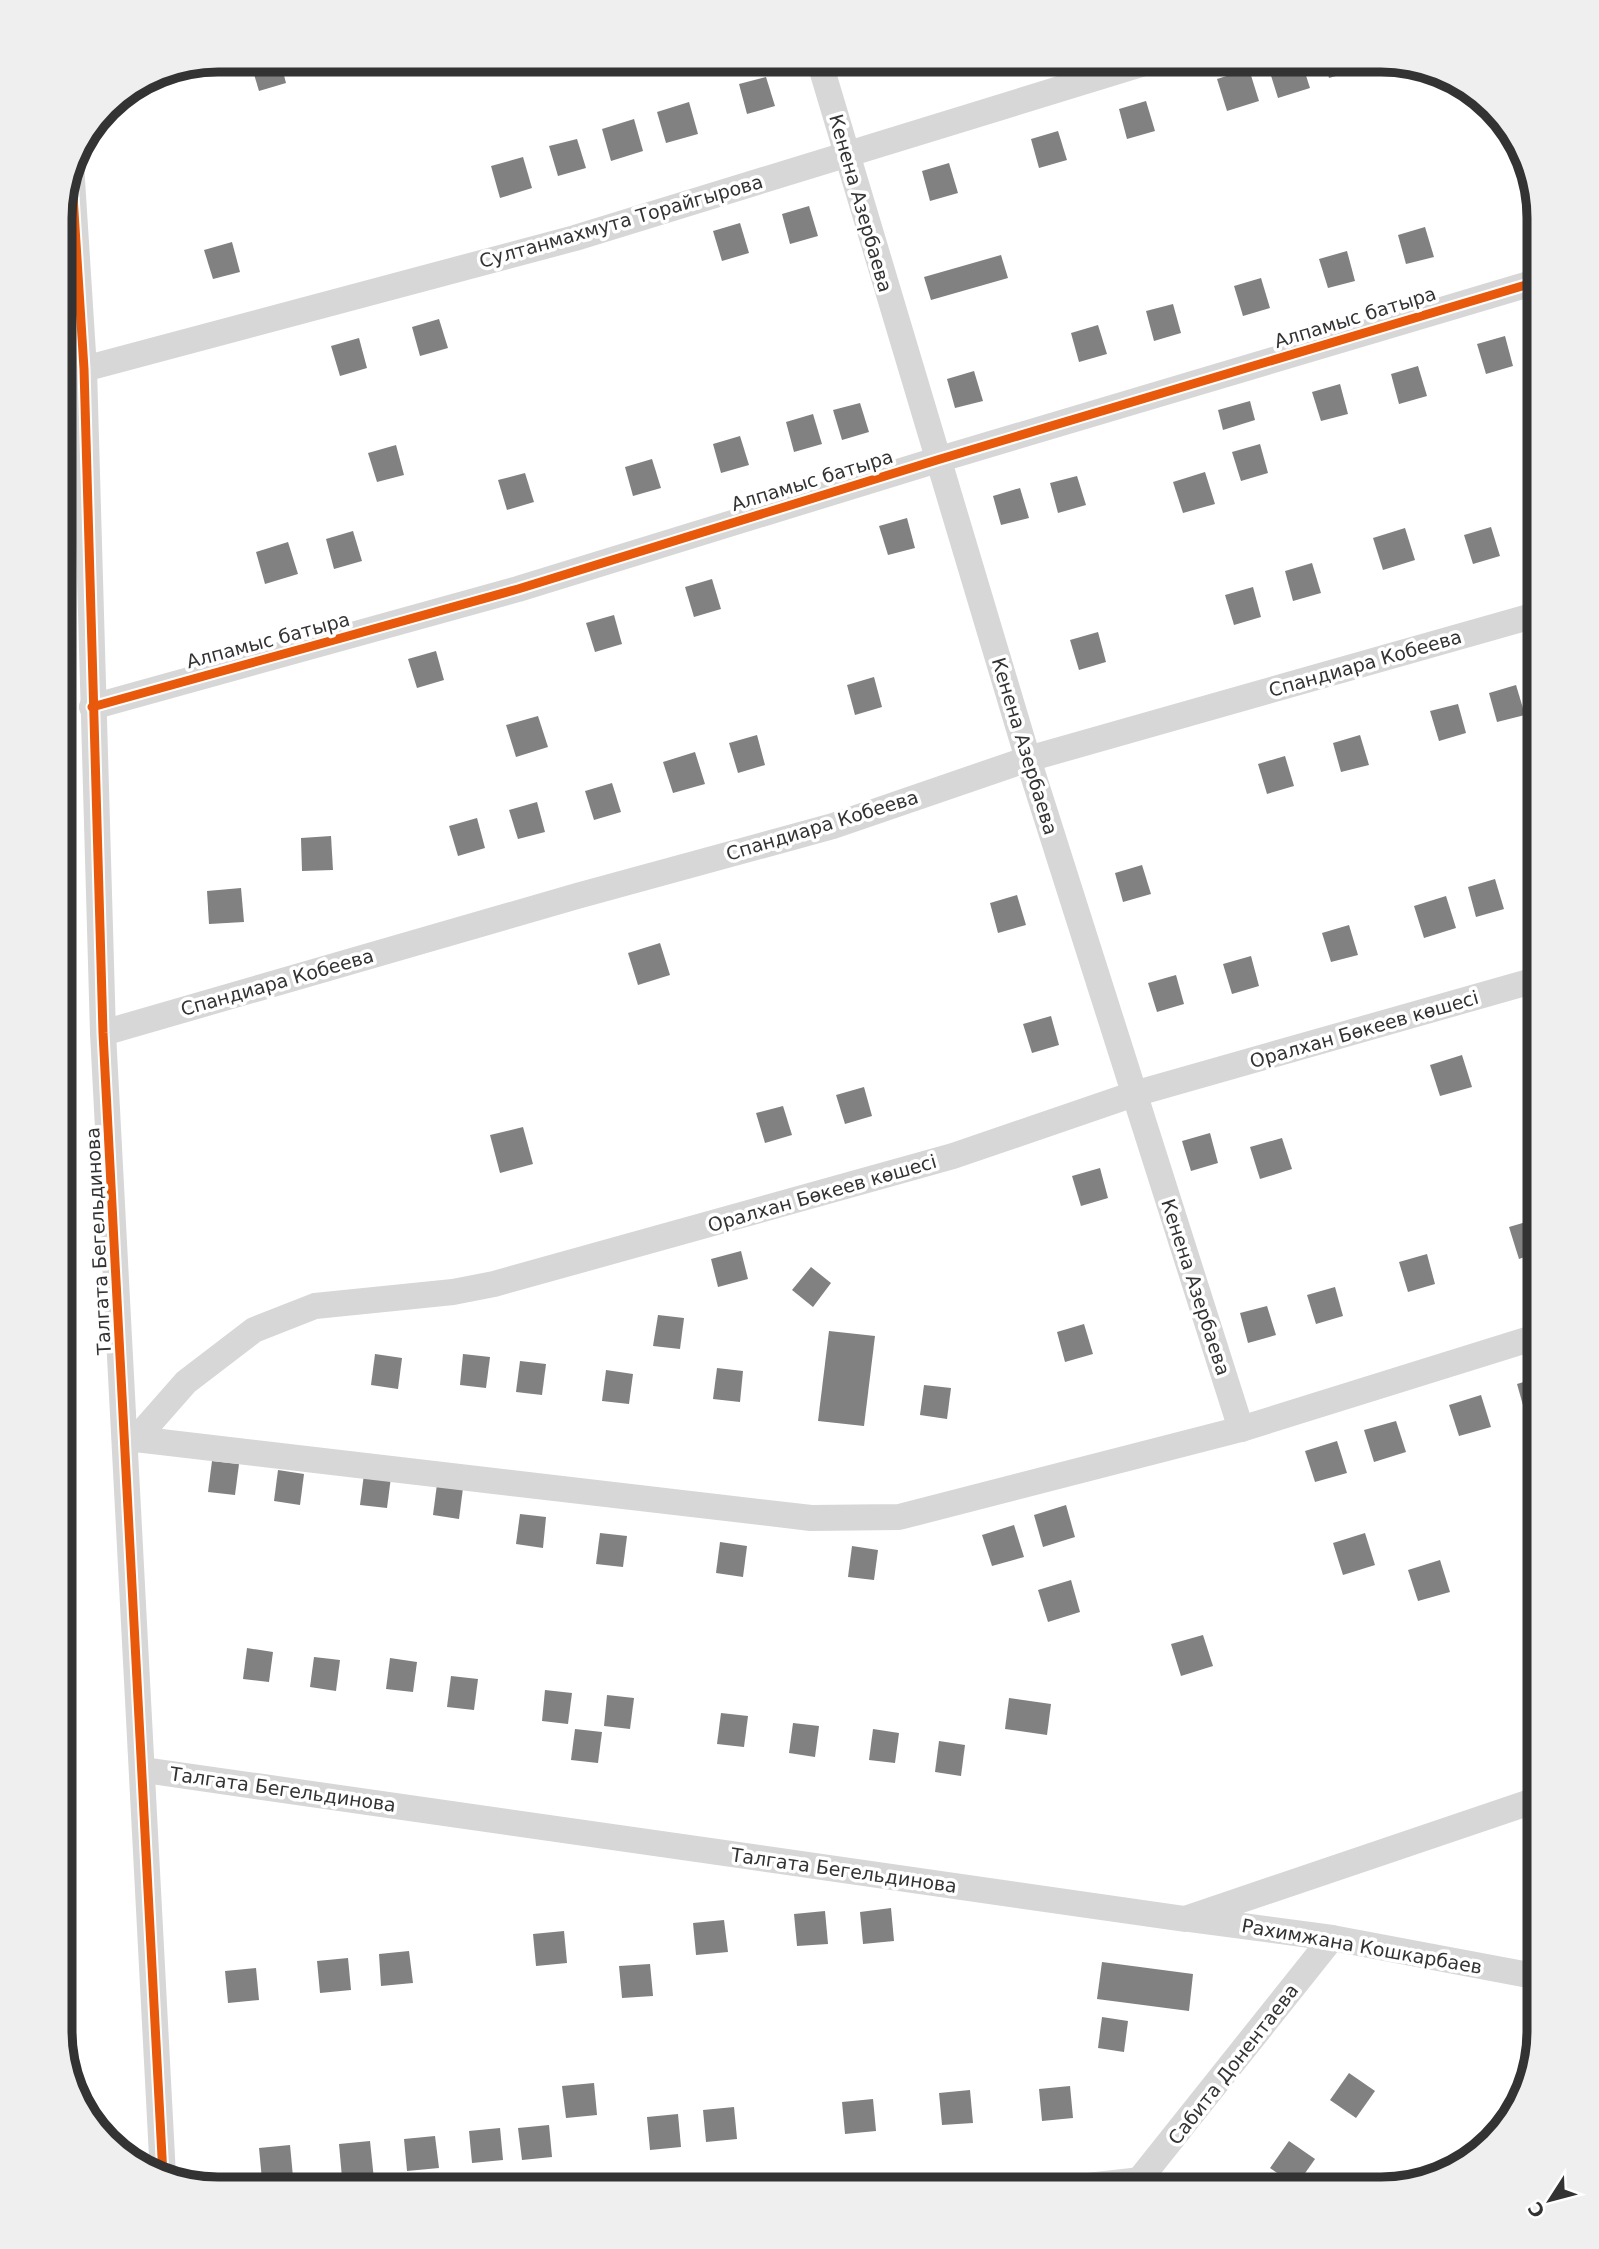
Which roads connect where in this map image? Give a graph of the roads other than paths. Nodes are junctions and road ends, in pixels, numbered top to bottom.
1 (822, 72) edge
2 (1115, 72) edge
3 (846, 154) junction
4 (73, 200) edge
5 (1527, 285) edge
6 (84, 369) junction
7 (937, 460) junction
8 (1527, 617) edge
9 (92, 707) junction
10 (1028, 759) junction
11 (1527, 982) edge
12 (103, 1033) junction
13 (1134, 1094) junction
14 (1527, 1340) edge
15 (1241, 1429) junction
16 (131, 1439) junction
17 (144, 1770) junction
18 (1527, 1803) edge
19 (1185, 1919) junction
20 (1332, 1938) junction
21 (1527, 1975) edge
22 (163, 2166) edge
23 (1143, 2177) edge

1 - 3 street, Кенена Азербаева
2 - 3 street, Султанмахмута Торайгырова
3 - 6 street, Султанмахмута Торайгырова
3 - 7 street, Кенена Азербаева
4 - 6 street, Талгата Бегельдинова
5 - 7 street, Алпамыс батыра
6 - 9 street, Талгата Бегельдинова
7 - 9 street, Алпамыс батыра
7 - 10 street, Кенена Азербаева
8 - 10 street, Спандиара Кобеева
9 - 12 street, Талгата Бегельдинова
10 - 12 street, Спандиара Кобеева
10 - 13 street, Кенена Азербаева
11 - 13 street, Оралхан Бөкеев көшесі
12 - 16 street, Талгата Бегельдинова
13 - 15 street, Кенена Азербаева
13 - 16 street, Оралхан Бөкеев көшесі
14 - 15 street
15 - 16 street
16 - 17 street, Талгата Бегельдинова
17 - 19 street, Талгата Бегельдинова
17 - 22 street
18 - 19 street, Талгата Бегельдинова
19 - 20 street, Рахимжана Кошкарбаев
20 - 21 street, Рахимжана Кошкарбаев
20 - 23 street, Сабита Донентаева

